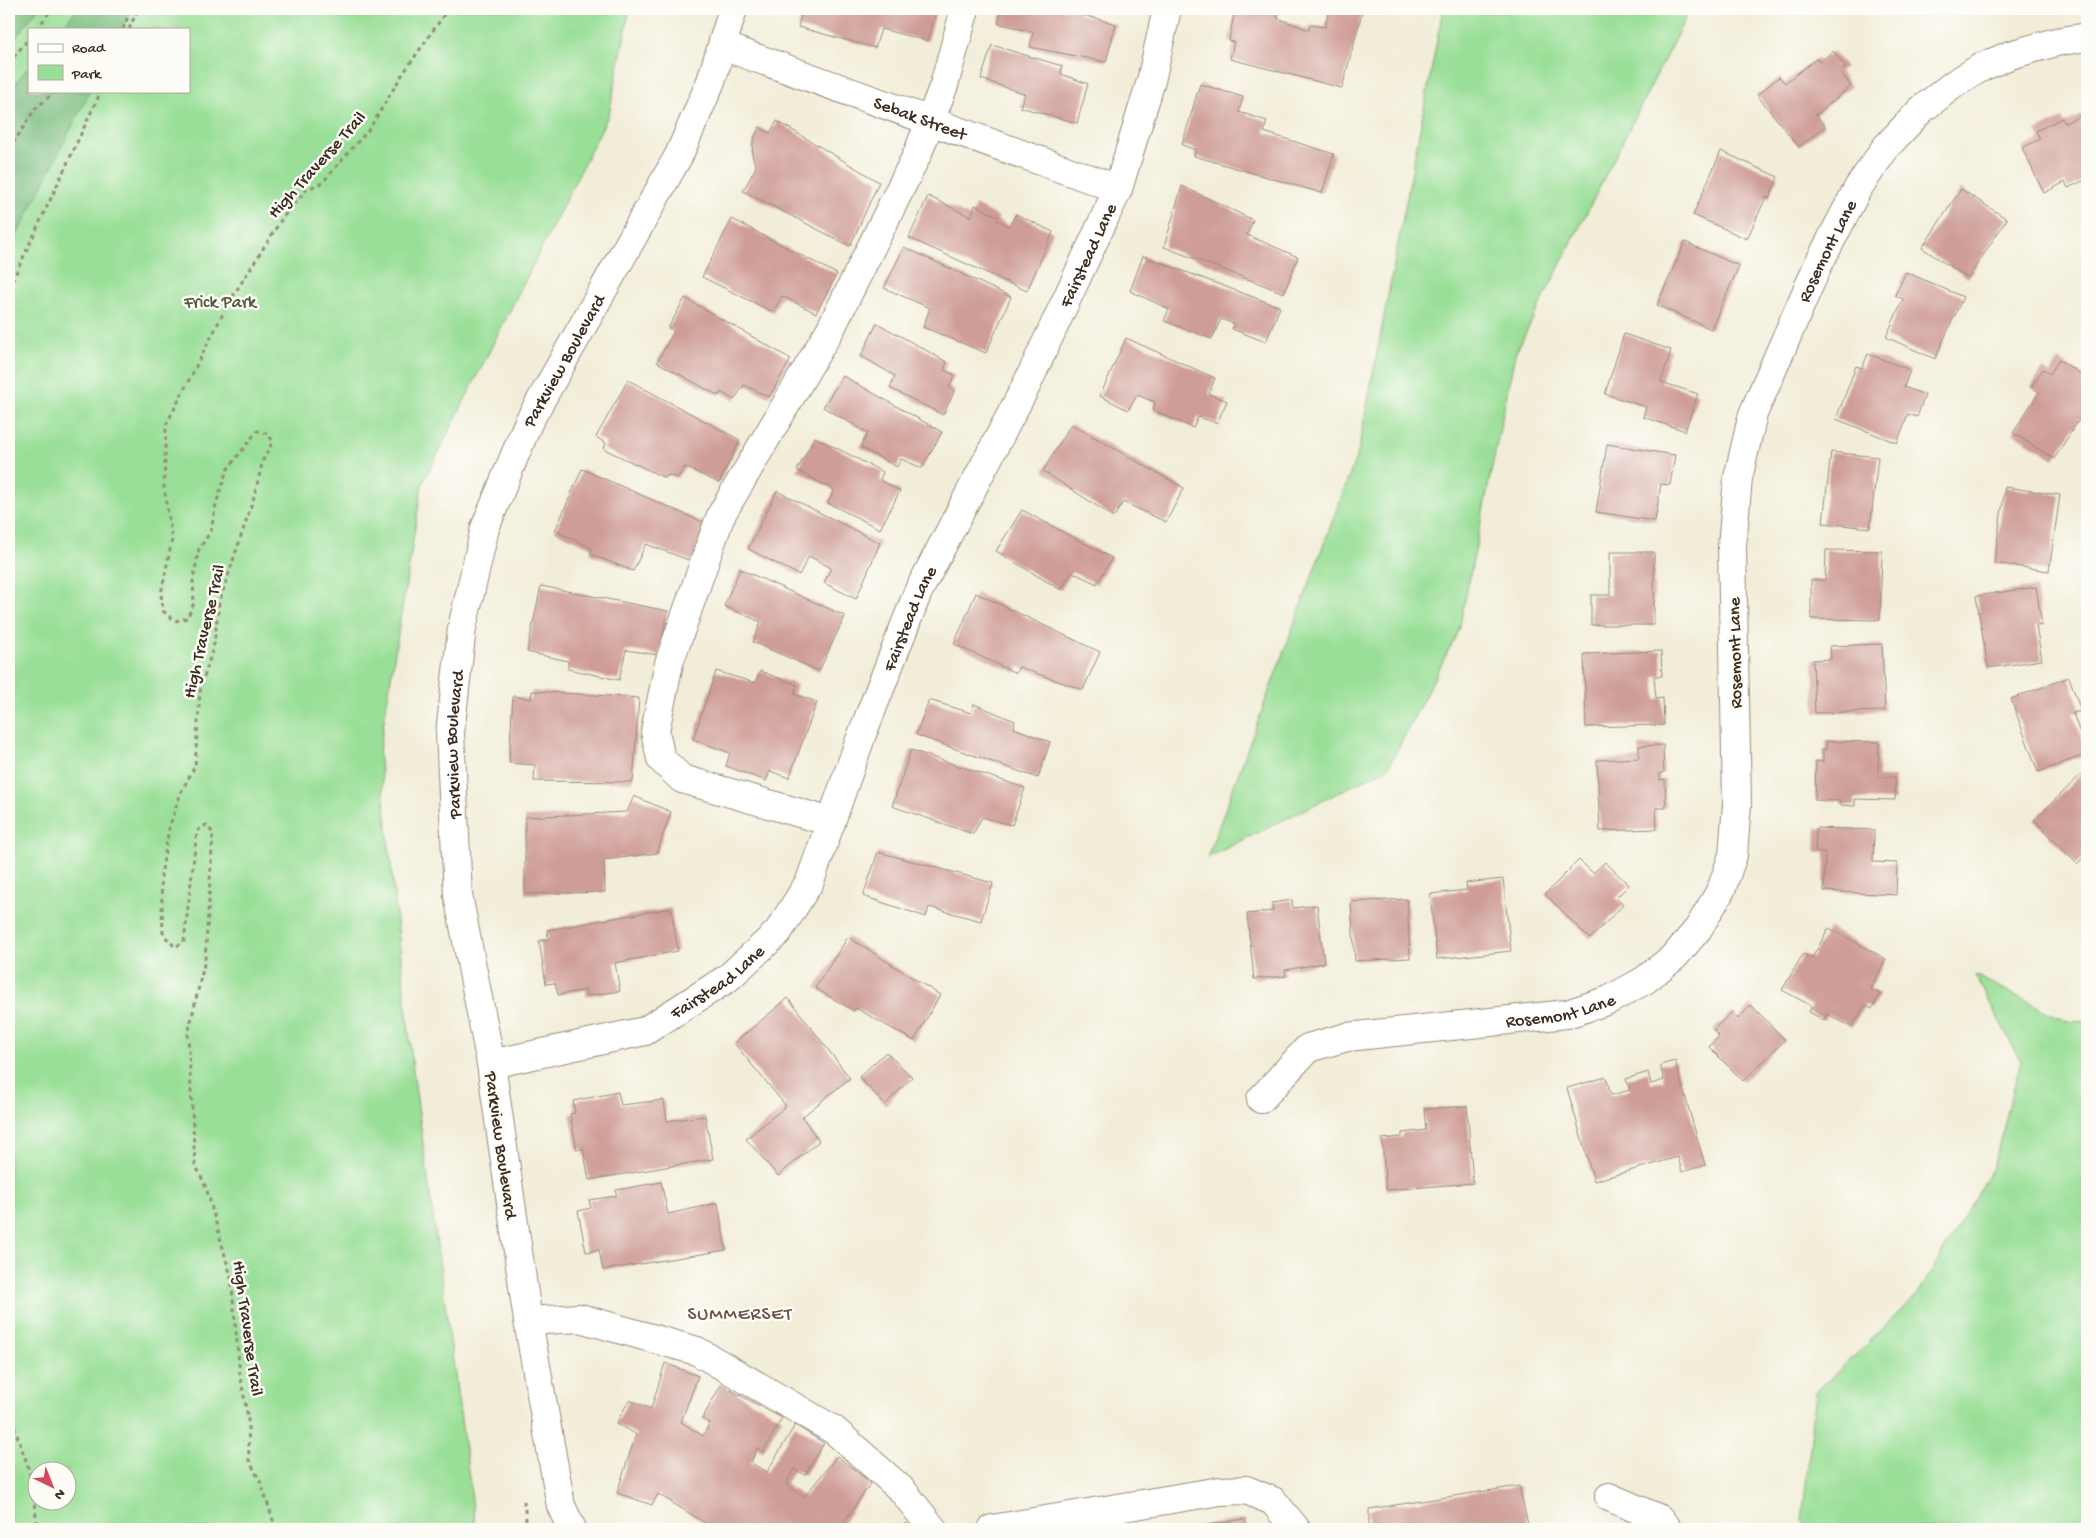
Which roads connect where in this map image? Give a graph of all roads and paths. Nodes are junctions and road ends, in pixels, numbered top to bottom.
1 (52, 9) edge
2 (131, 9) edge
3 (138, 9) edge
4 (448, 9) edge
5 (733, 9) edge
6 (965, 9) edge
7 (1167, 9) edge
8 (37, 28) edge
9 (123, 28) edge
10 (129, 28) edge
11 (2087, 37) edge
12 (28, 39) edge
13 (723, 46) junction
14 (9, 62) edge
15 (55, 92) edge
16 (101, 92) edge
17 (930, 122) junction
18 (9, 150) edge
19 (1118, 189) junction
20 (9, 288) edge
21 (831, 822) junction
22 (491, 1064) junction
23 (1261, 1099) dead end
24 (528, 1321) junction
25 (9, 1412) edge
26 (1609, 1497) dead end
27 (524, 1501) dead end
28 (38, 1529) edge
29 (276, 1529) edge
30 (527, 1529) edge
31 (572, 1529) edge
32 (933, 1529) edge
33 (992, 1529) edge
34 (1296, 1529) edge
35 (1667, 1529) edge

1 - 8 path
2 - 9 path
3 - 10 path
4 - 29 path, High Traverse Trail
5 - 13 street, Parkview Boulevard
6 - 17 street
7 - 19 street, Fairstead Lane
11 - 23 street, Rosemont Lane
12 - 14 path
13 - 17 street, Sebak Street
13 - 22 street, Parkview Boulevard
15 - 18 path
16 - 20 path
17 - 19 street, Sebak Street
17 - 21 street
19 - 21 street, Fairstead Lane
21 - 22 street, Fairstead Lane
22 - 24 street, Parkview Boulevard
24 - 31 street, Parkview Boulevard
24 - 32 street
25 - 28 path
26 - 35 street
27 - 30 path
33 - 34 street

